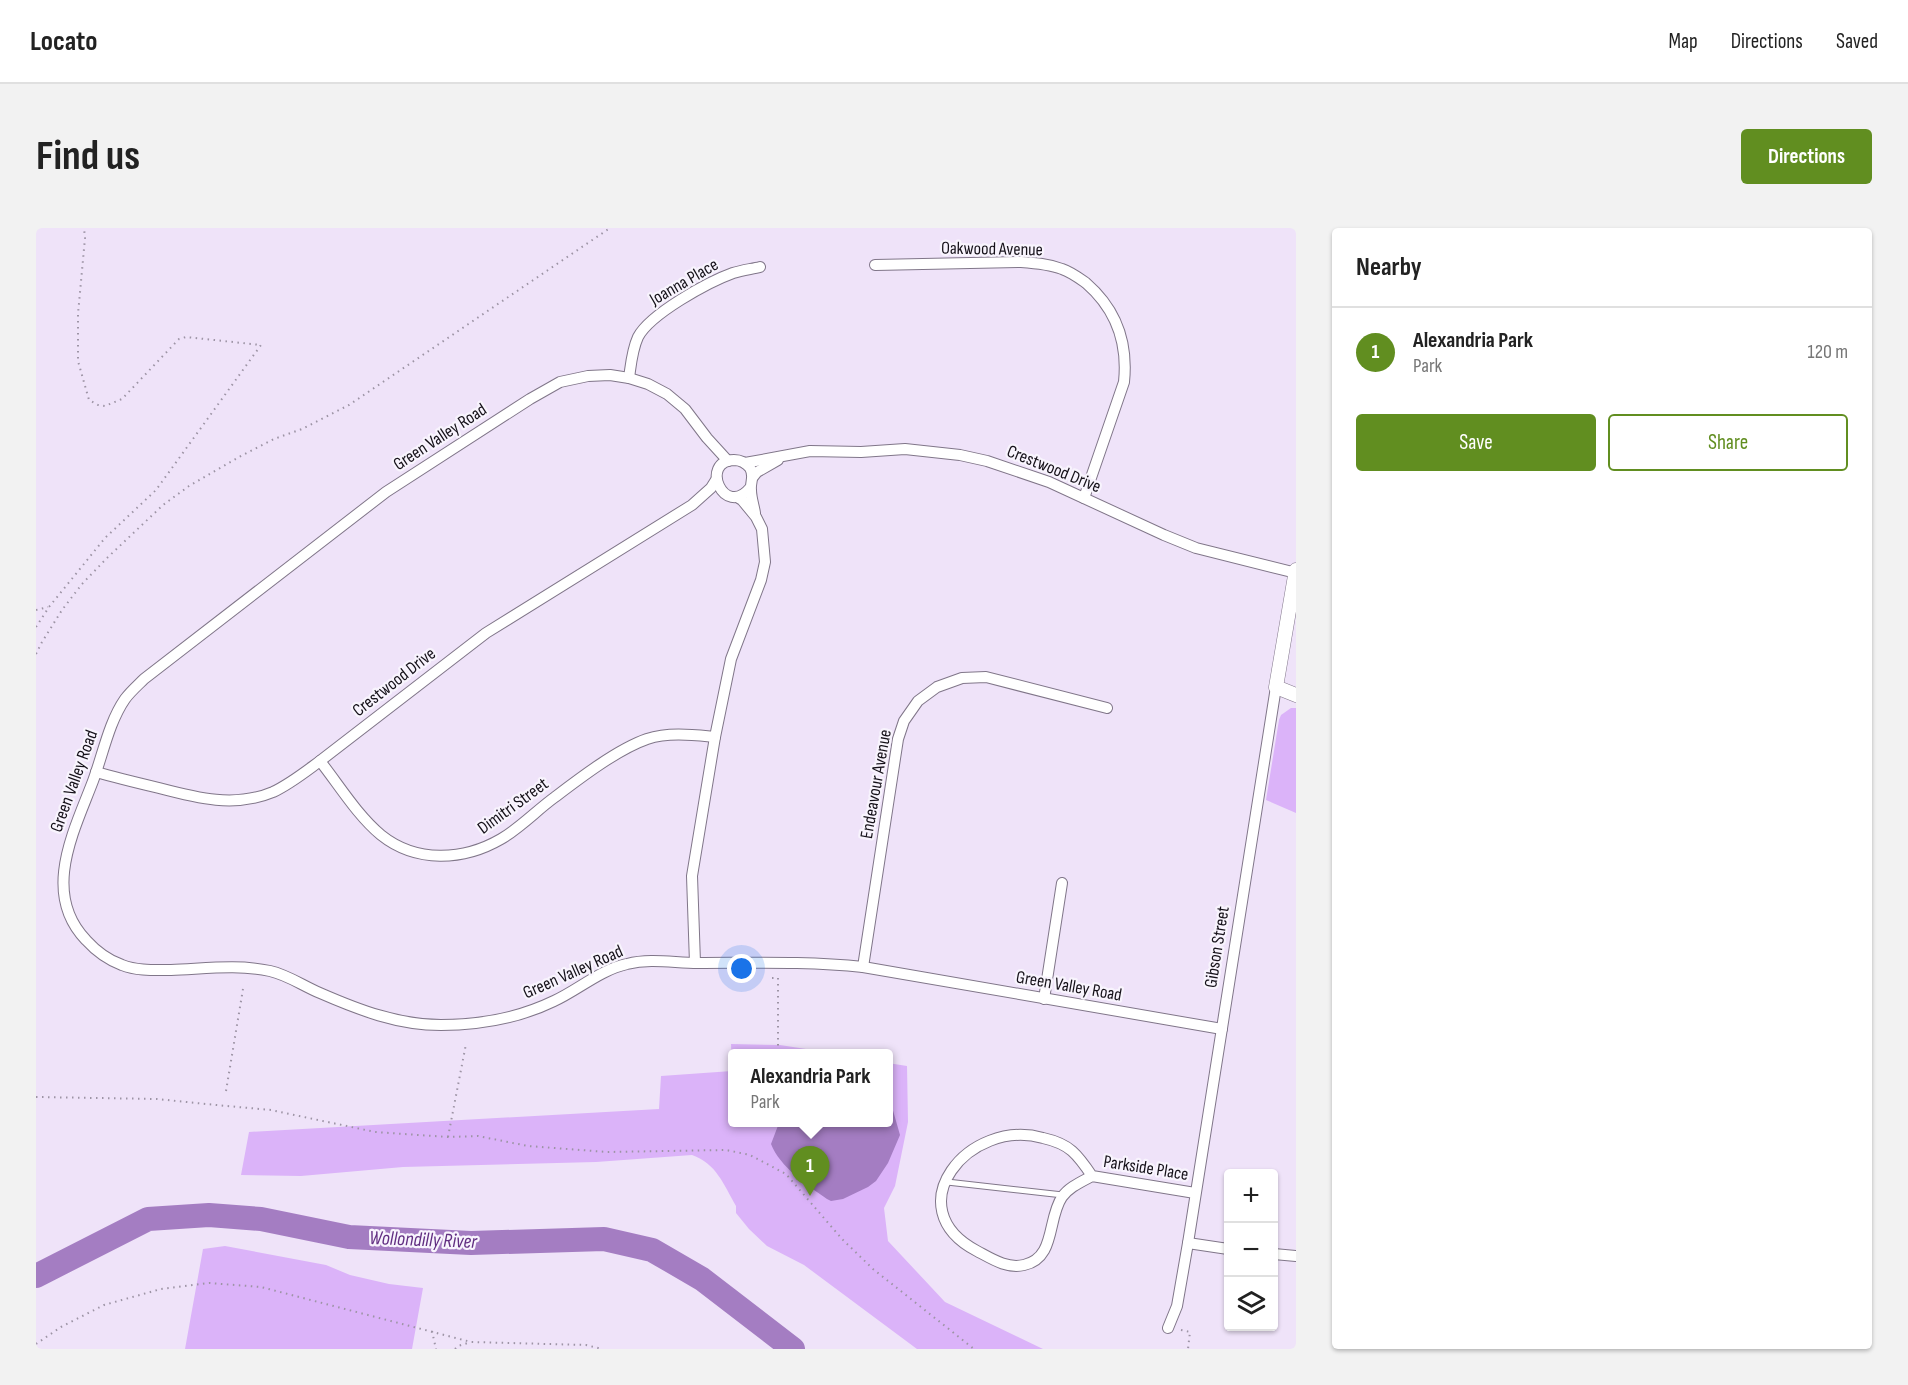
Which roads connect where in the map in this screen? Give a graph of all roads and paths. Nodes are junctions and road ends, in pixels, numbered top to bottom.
1 (84, 228) edge
2 (610, 228) edge
3 (875, 265) dead end
4 (760, 267) dead end
5 (629, 378) junction
6 (707, 438) junction
7 (789, 454) junction
8 (728, 461) junction
9 (745, 463) junction
10 (719, 469) junction
11 (716, 480) junction
12 (752, 483) junction
13 (723, 492) junction
14 (737, 496) junction
15 (1084, 498) junction
16 (692, 505) junction
17 (756, 517) junction
18 (1296, 572) edge
19 (49, 607) junction
20 (36, 610) edge
21 (36, 627) edge
22 (36, 654) edge
23 (1276, 687) junction
24 (1296, 695) edge
25 (1107, 708) dead end
26 (715, 737) junction
27 (320, 761) junction
28 (96, 772) junction
29 (1062, 883) dead end
30 (695, 963) junction
31 (863, 967) junction
32 (772, 978) dead end
33 (243, 989) dead end
34 (1044, 999) junction
35 (1222, 1029) junction
36 (466, 1044) dead end
37 (778, 1049) edge
38 (226, 1091) dead end
39 (36, 1097) edge
40 (448, 1137) junction
41 (1092, 1176) junction
42 (945, 1182) junction
43 (1195, 1193) junction
44 (1064, 1195) junction
45 (1188, 1243) junction
46 (1224, 1248) edge
47 (1278, 1254) edge
48 (1296, 1256) edge
49 (1168, 1328) joint
50 (432, 1332) junction
51 (471, 1341) junction
52 (36, 1344) edge
53 (436, 1349) edge
54 (455, 1349) edge
55 (602, 1349) edge
56 (974, 1349) edge
57 (1188, 1349) edge

1 - 19 path
2 - 22 path
3 - 15 street, Oakwood Avenue
4 - 5 street, Joanna Place
5 - 6 street, Green Valley Road
5 - 28 street, Green Valley Road
6 - 8 street, Green Valley Road
6 - 10 street, Green Valley Road
7 - 9 street, Crestwood Drive
7 - 12 street, Crestwood Drive
7 - 15 street, Crestwood Drive
8 - 9 street
8 - 10 street
9 - 12 street
10 - 11 street
11 - 13 street
11 - 16 street, Crestwood Drive
12 - 14 street
12 - 17 street
13 - 14 street
13 - 16 street, Crestwood Drive
14 - 17 street
15 - 18 street, Crestwood Drive
16 - 27 street, Crestwood Drive
17 - 26 street
18 - 23 street, Gibson Street
19 - 20 path
19 - 21 path
23 - 24 street
23 - 35 street, Gibson Street
25 - 31 street, Endeavour Avenue
26 - 27 street, Dimitri Street
26 - 30 street
27 - 28 street, Crestwood Drive
28 - 30 street, Green Valley Road
29 - 34 street
30 - 31 street, Green Valley Road
31 - 34 street, Green Valley Road
32 - 37 path
33 - 38 path
34 - 35 street, Green Valley Road
35 - 43 street, Gibson Street
36 - 40 path
39 - 40 path
40 - 56 path
41 - 42 street, Parkside Place
41 - 43 street, Parkside Place
41 - 44 street, Parkside Place
42 - 44 lane
42 - 44 street
43 - 45 street, Gibson Street
45 - 46 street
45 - 49 street, Gibson Street
47 - 48 street
49 - 57 path
50 - 51 path
50 - 52 path
50 - 53 path
51 - 54 path
51 - 55 path

